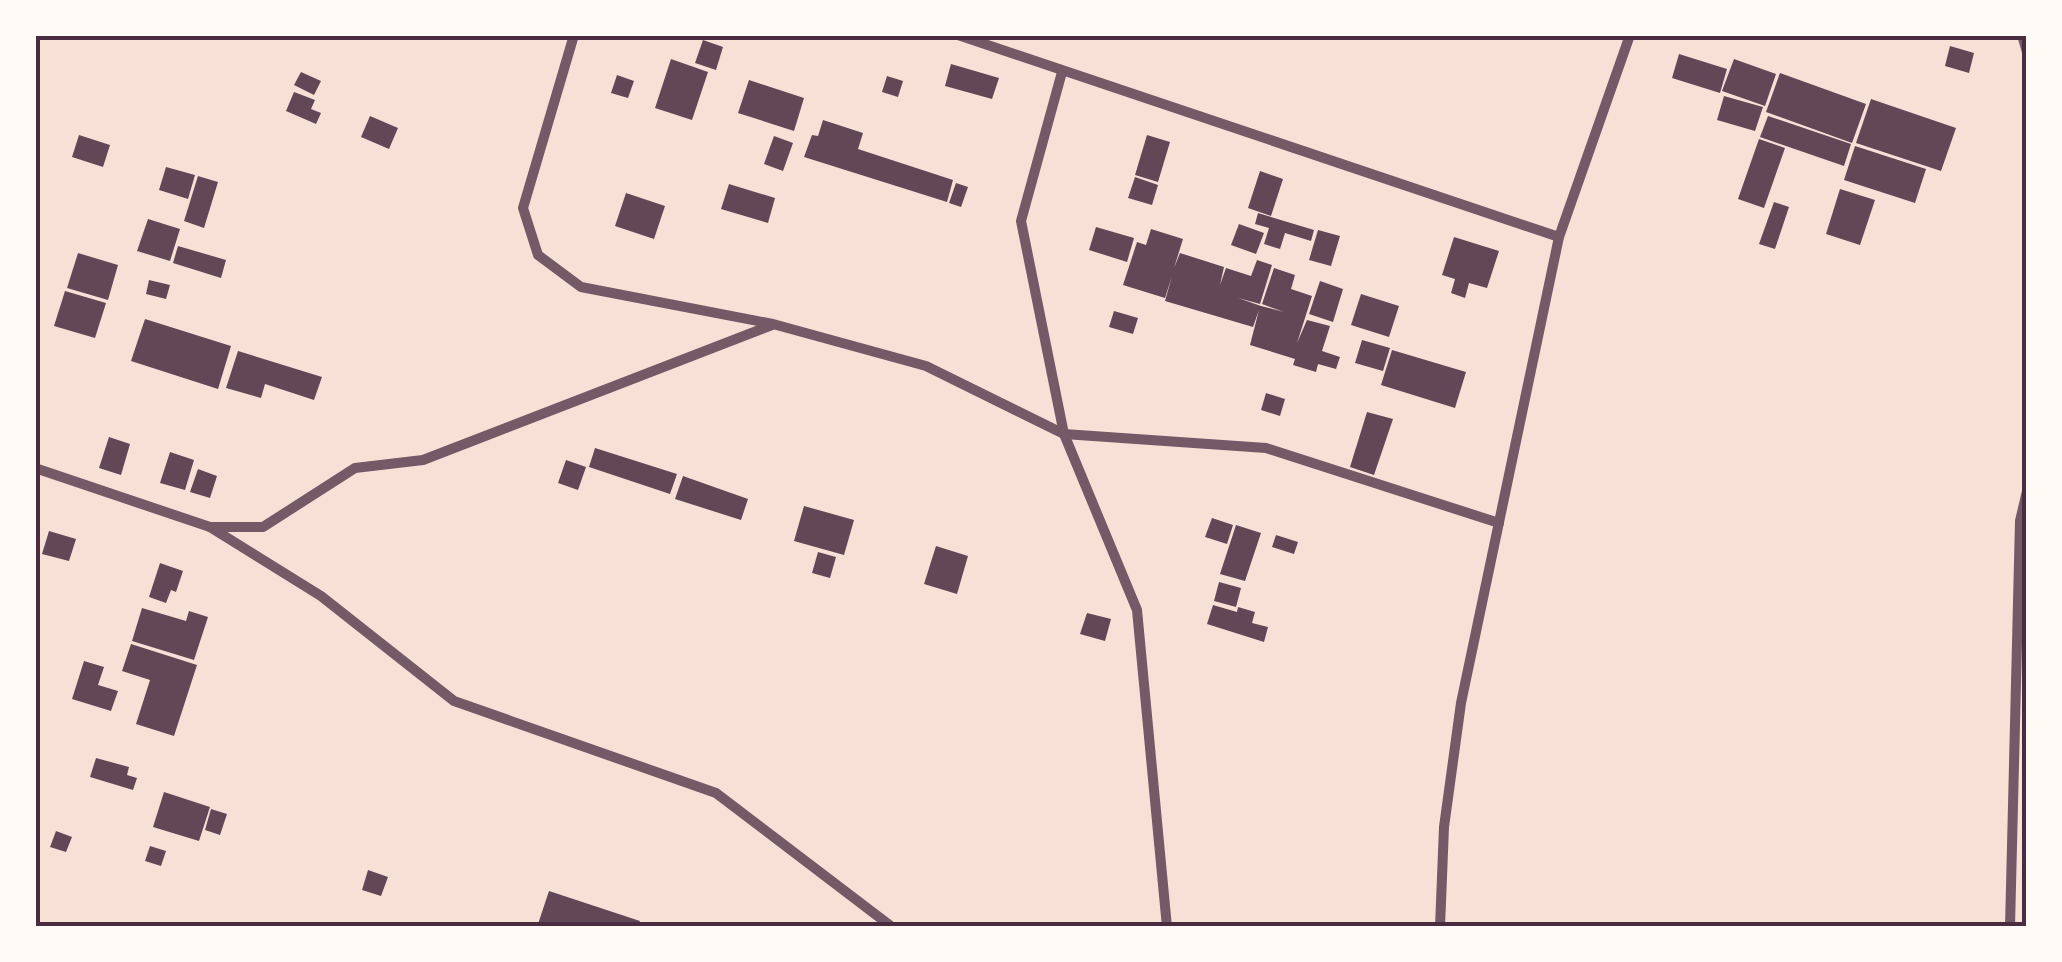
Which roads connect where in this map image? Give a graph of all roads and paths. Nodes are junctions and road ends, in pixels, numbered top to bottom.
1 (574, 35) edge
2 (958, 35) edge
3 (1630, 35) edge
4 (2022, 35) edge
5 (2027, 52) edge
6 (1062, 72) junction
7 (1559, 236) junction
8 (773, 324) junction
9 (1064, 434) junction
10 (35, 468) edge
11 (2027, 490) edge
12 (1498, 524) junction
13 (210, 527) junction
14 (2013, 789) junction
15 (2027, 794) edge
16 (892, 927) edge
17 (1167, 927) edge
18 (1440, 927) edge
19 (2010, 927) edge

1 - 8 street
2 - 6 street
3 - 7 street
4 - 5 street
6 - 7 street
6 - 9 street
7 - 12 street
8 - 9 street
8 - 13 street
9 - 12 street
9 - 17 street
10 - 13 street
11 - 14 street
12 - 18 street
13 - 16 street
14 - 15 street
14 - 19 street

